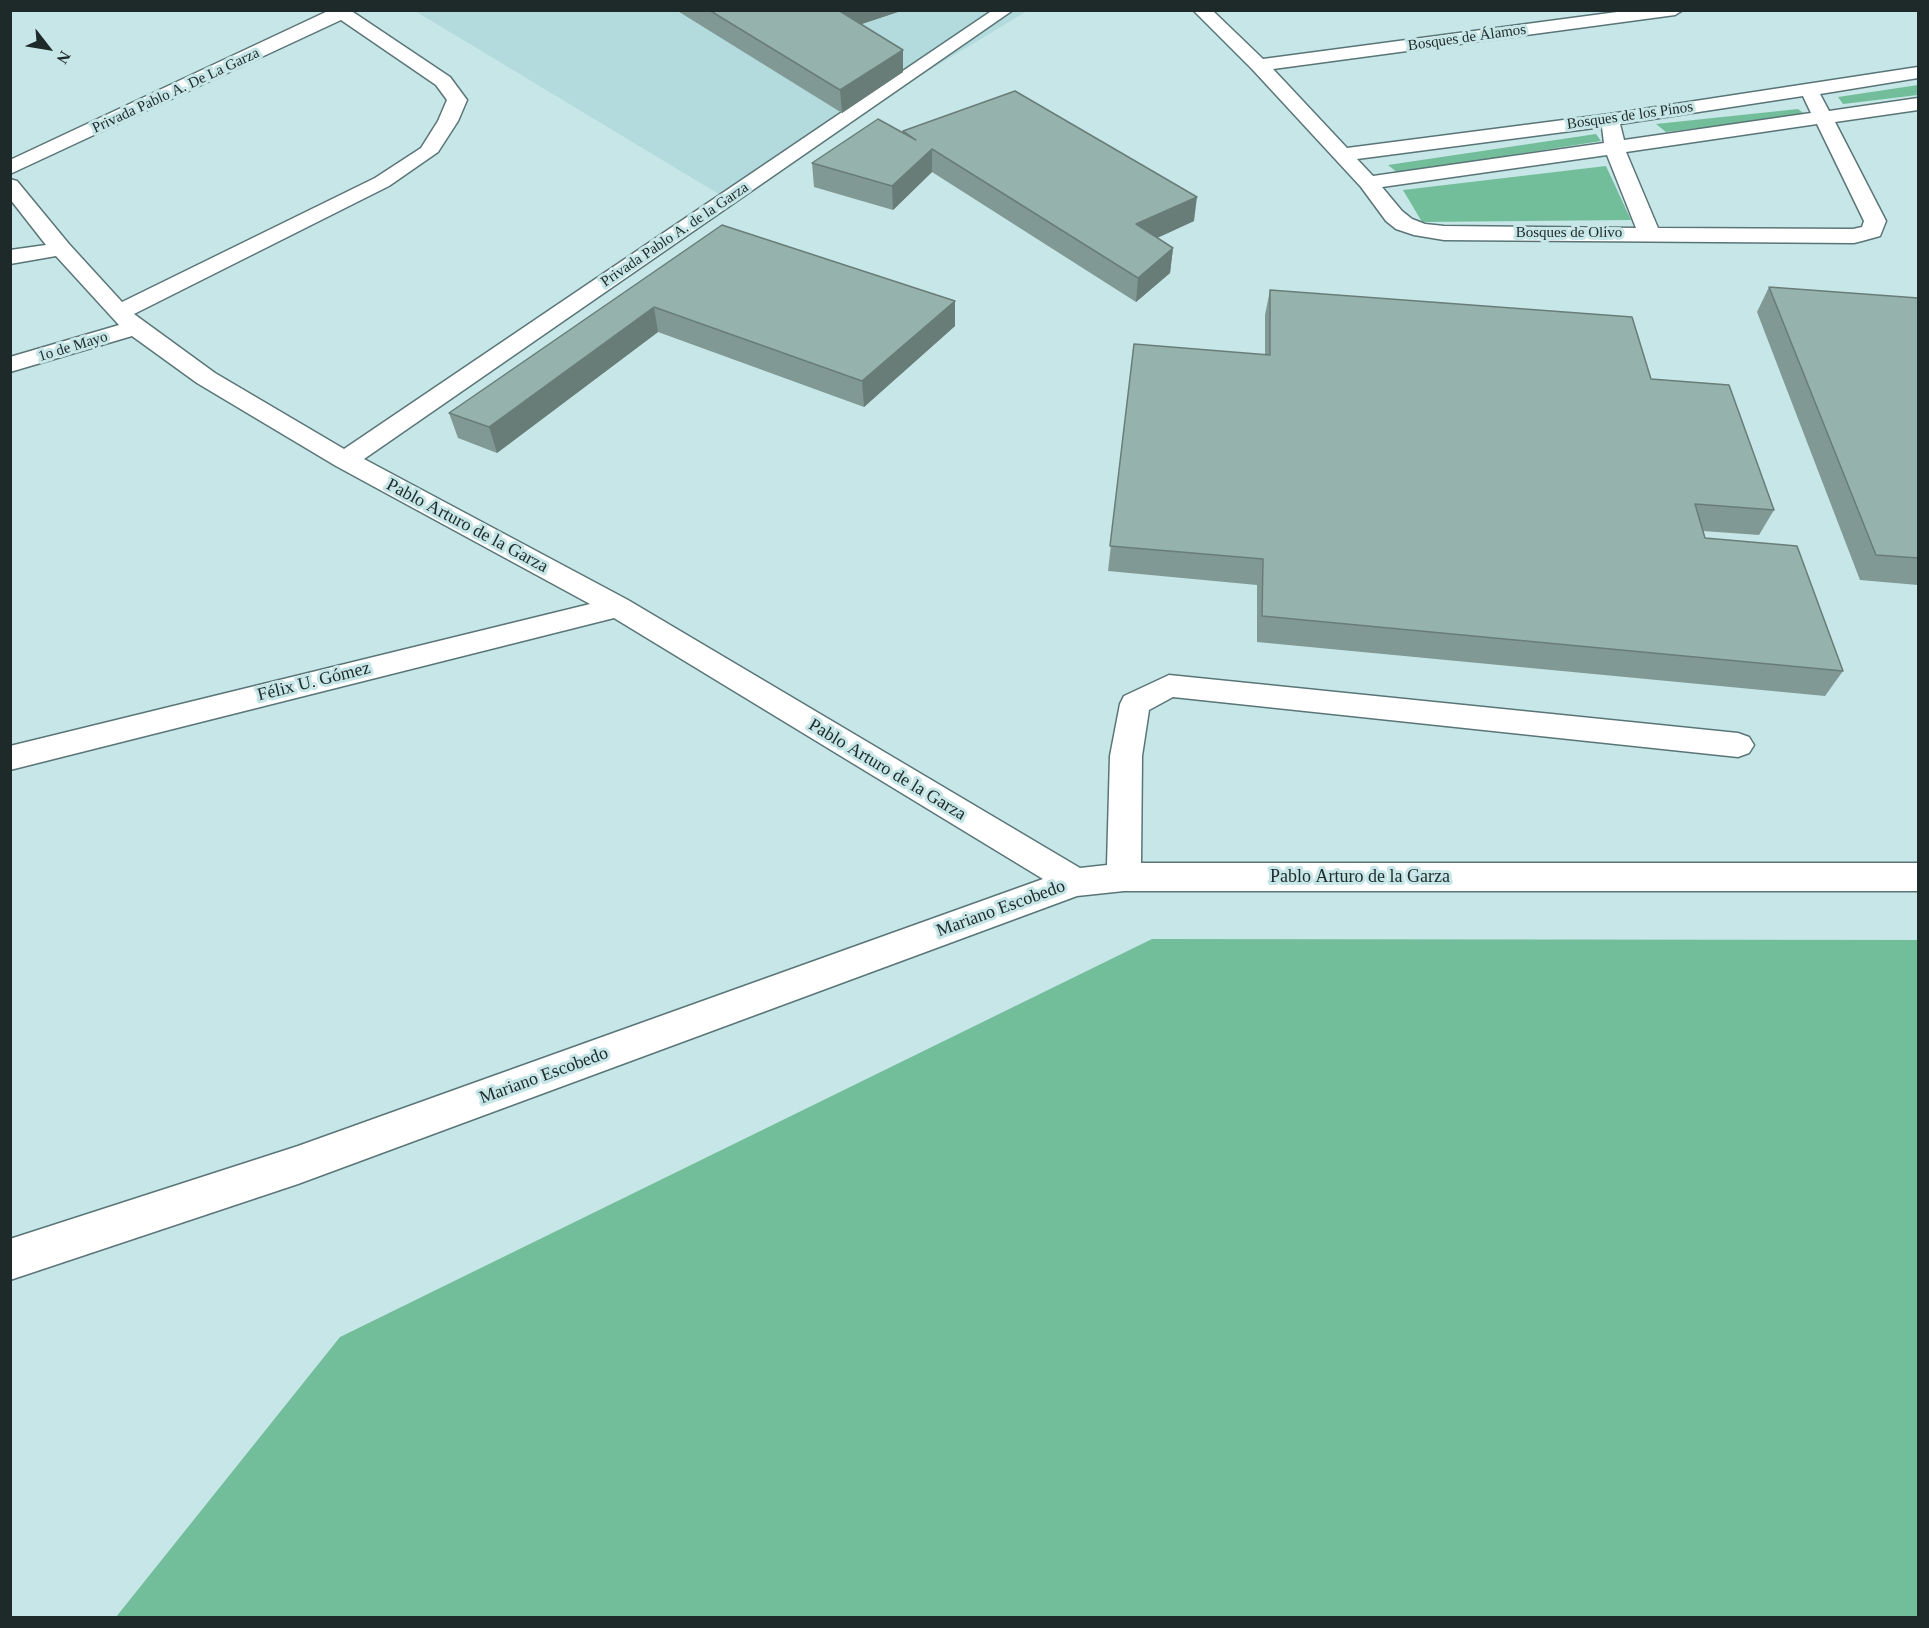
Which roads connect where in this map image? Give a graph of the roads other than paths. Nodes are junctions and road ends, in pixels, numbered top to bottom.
1 (1005, 10) edge
2 (1201, 10) edge
3 (1676, 10) edge
4 (340, 12) edge
5 (1259, 65) junction
6 (1918, 73) edge
7 (1809, 90) junction
8 (1918, 104) edge
9 (1822, 119) junction
10 (1610, 120) junction
11 (1615, 149) junction
12 (1342, 155) junction
13 (10, 168) edge
14 (1368, 183) junction
15 (10, 185) edge
16 (1649, 233) junction
17 (61, 249) junction
18 (10, 257) edge
19 (127, 321) junction
20 (10, 365) edge
21 (345, 460) junction
22 (618, 607) junction
23 (1738, 745) dead end
24 (10, 758) edge
25 (1124, 877) junction
26 (1918, 878) edge
27 (1074, 882) junction
28 (10, 1260) edge

1 - 21 street, Privada Pablo A. de la Garza
2 - 5 street, Bosques de Olivo
3 - 5 street, Bosques de Álamos
4 - 13 street, Privada Pablo A. De La Garza
4 - 19 street, 1o de Mayo
5 - 12 street, Bosques de Olivo
6 - 7 street, Bosques de los Pinos
7 - 9 street, Bosques de Olivo
7 - 10 street, Bosques de los Pinos
8 - 9 street, Bosques de los Pinos
9 - 11 street, Bosques de los Pinos
9 - 16 street, Bosques de Olivo
10 - 11 street
10 - 12 street, Bosques de los Pinos
11 - 14 street, Bosques de los Pinos
11 - 16 street
12 - 14 street, Bosques de Olivo
14 - 16 street, Bosques de Olivo
15 - 17 street, Pablo Arturo de la Garza
17 - 18 street
17 - 19 street, Pablo Arturo de la Garza
19 - 20 street, 1o de Mayo
19 - 21 street, Pablo Arturo de la Garza
21 - 22 street, Pablo Arturo de la Garza
22 - 24 street, Félix U. Gómez
22 - 27 street, Pablo Arturo de la Garza
23 - 25 street
25 - 26 street, Pablo Arturo de la Garza
25 - 27 street, Pablo Arturo de la Garza
27 - 28 street, Mariano Escobedo

